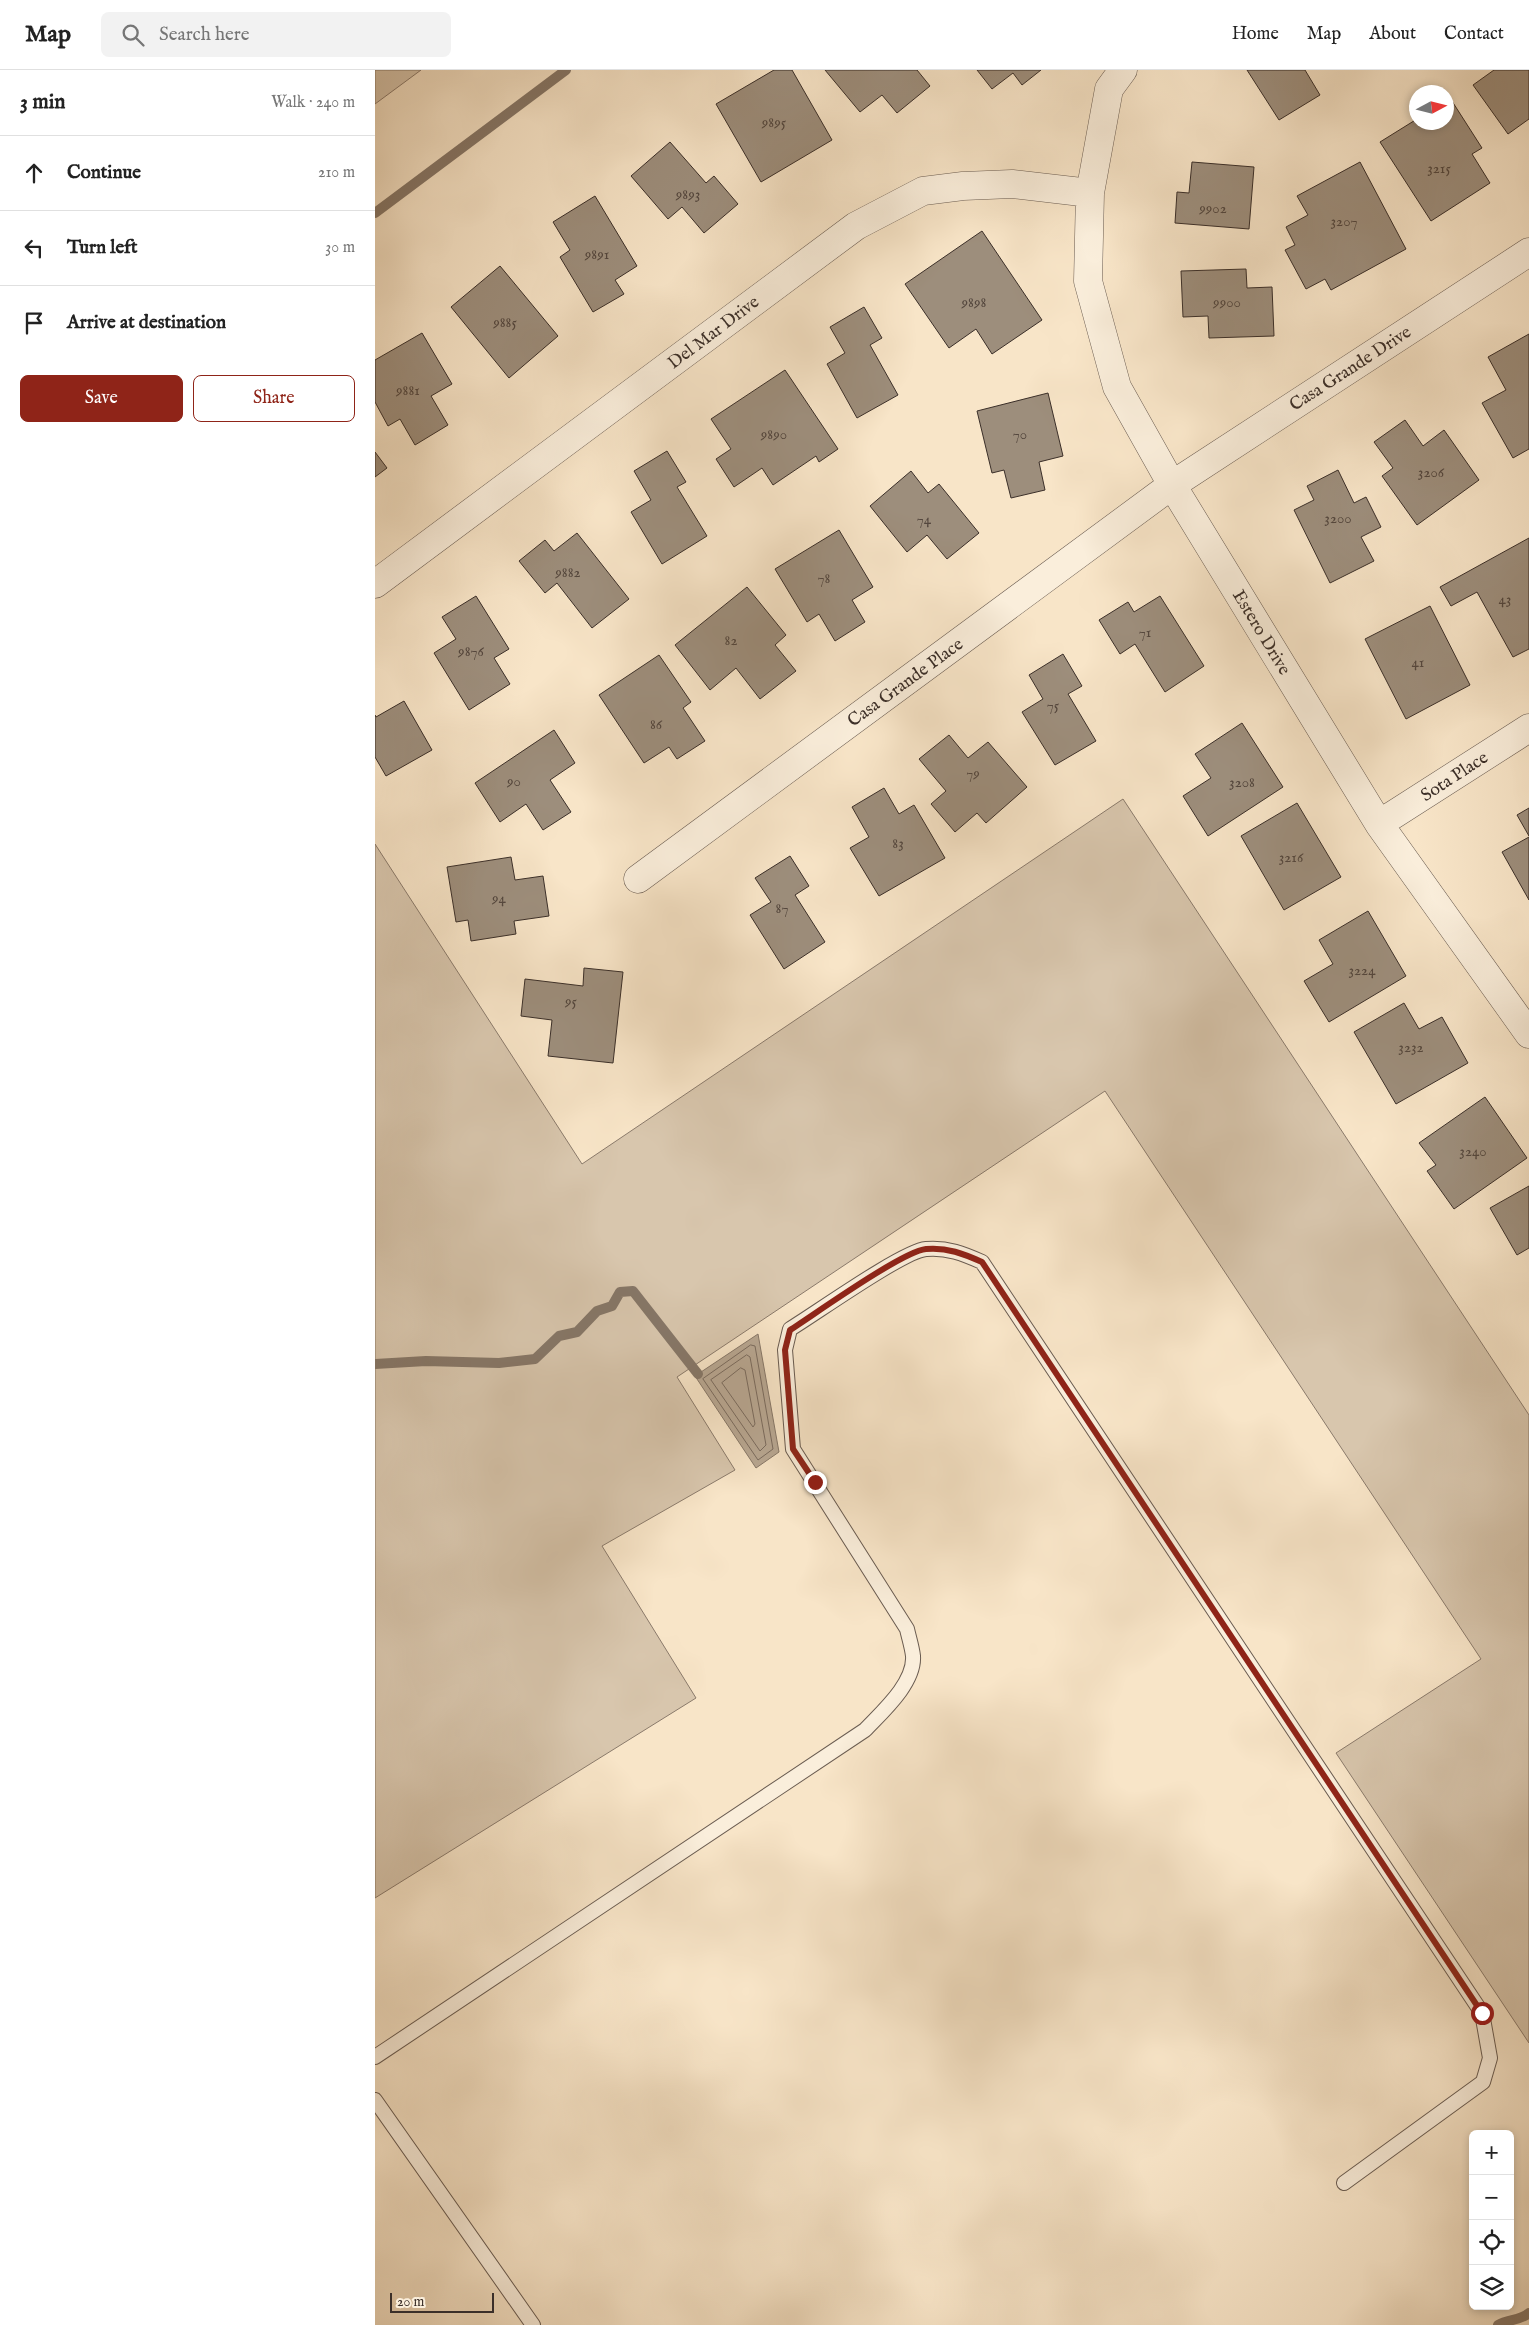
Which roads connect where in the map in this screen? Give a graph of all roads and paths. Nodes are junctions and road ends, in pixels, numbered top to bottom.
1 (1123, 70) edge
2 (1090, 193) junction
3 (1529, 252) edge
4 (1172, 485) junction
5 (375, 584) edge
6 (1529, 728) edge
7 (1379, 824) junction
8 (638, 879) dead end
9 (1529, 1034) edge
10 (375, 2056) edge
11 (375, 2100) edge
12 (1344, 2183) dead end
13 (533, 2325) edge

1 - 2 street, Estero Drive
2 - 4 street, Estero Drive
2 - 5 street, Del Mar Drive
3 - 4 street, Casa Grande Drive
4 - 7 street, Estero Drive
4 - 8 street, Casa Grande Place
6 - 7 street, Sota Place
7 - 9 street, Estero Drive
10 - 12 lane
11 - 13 lane

